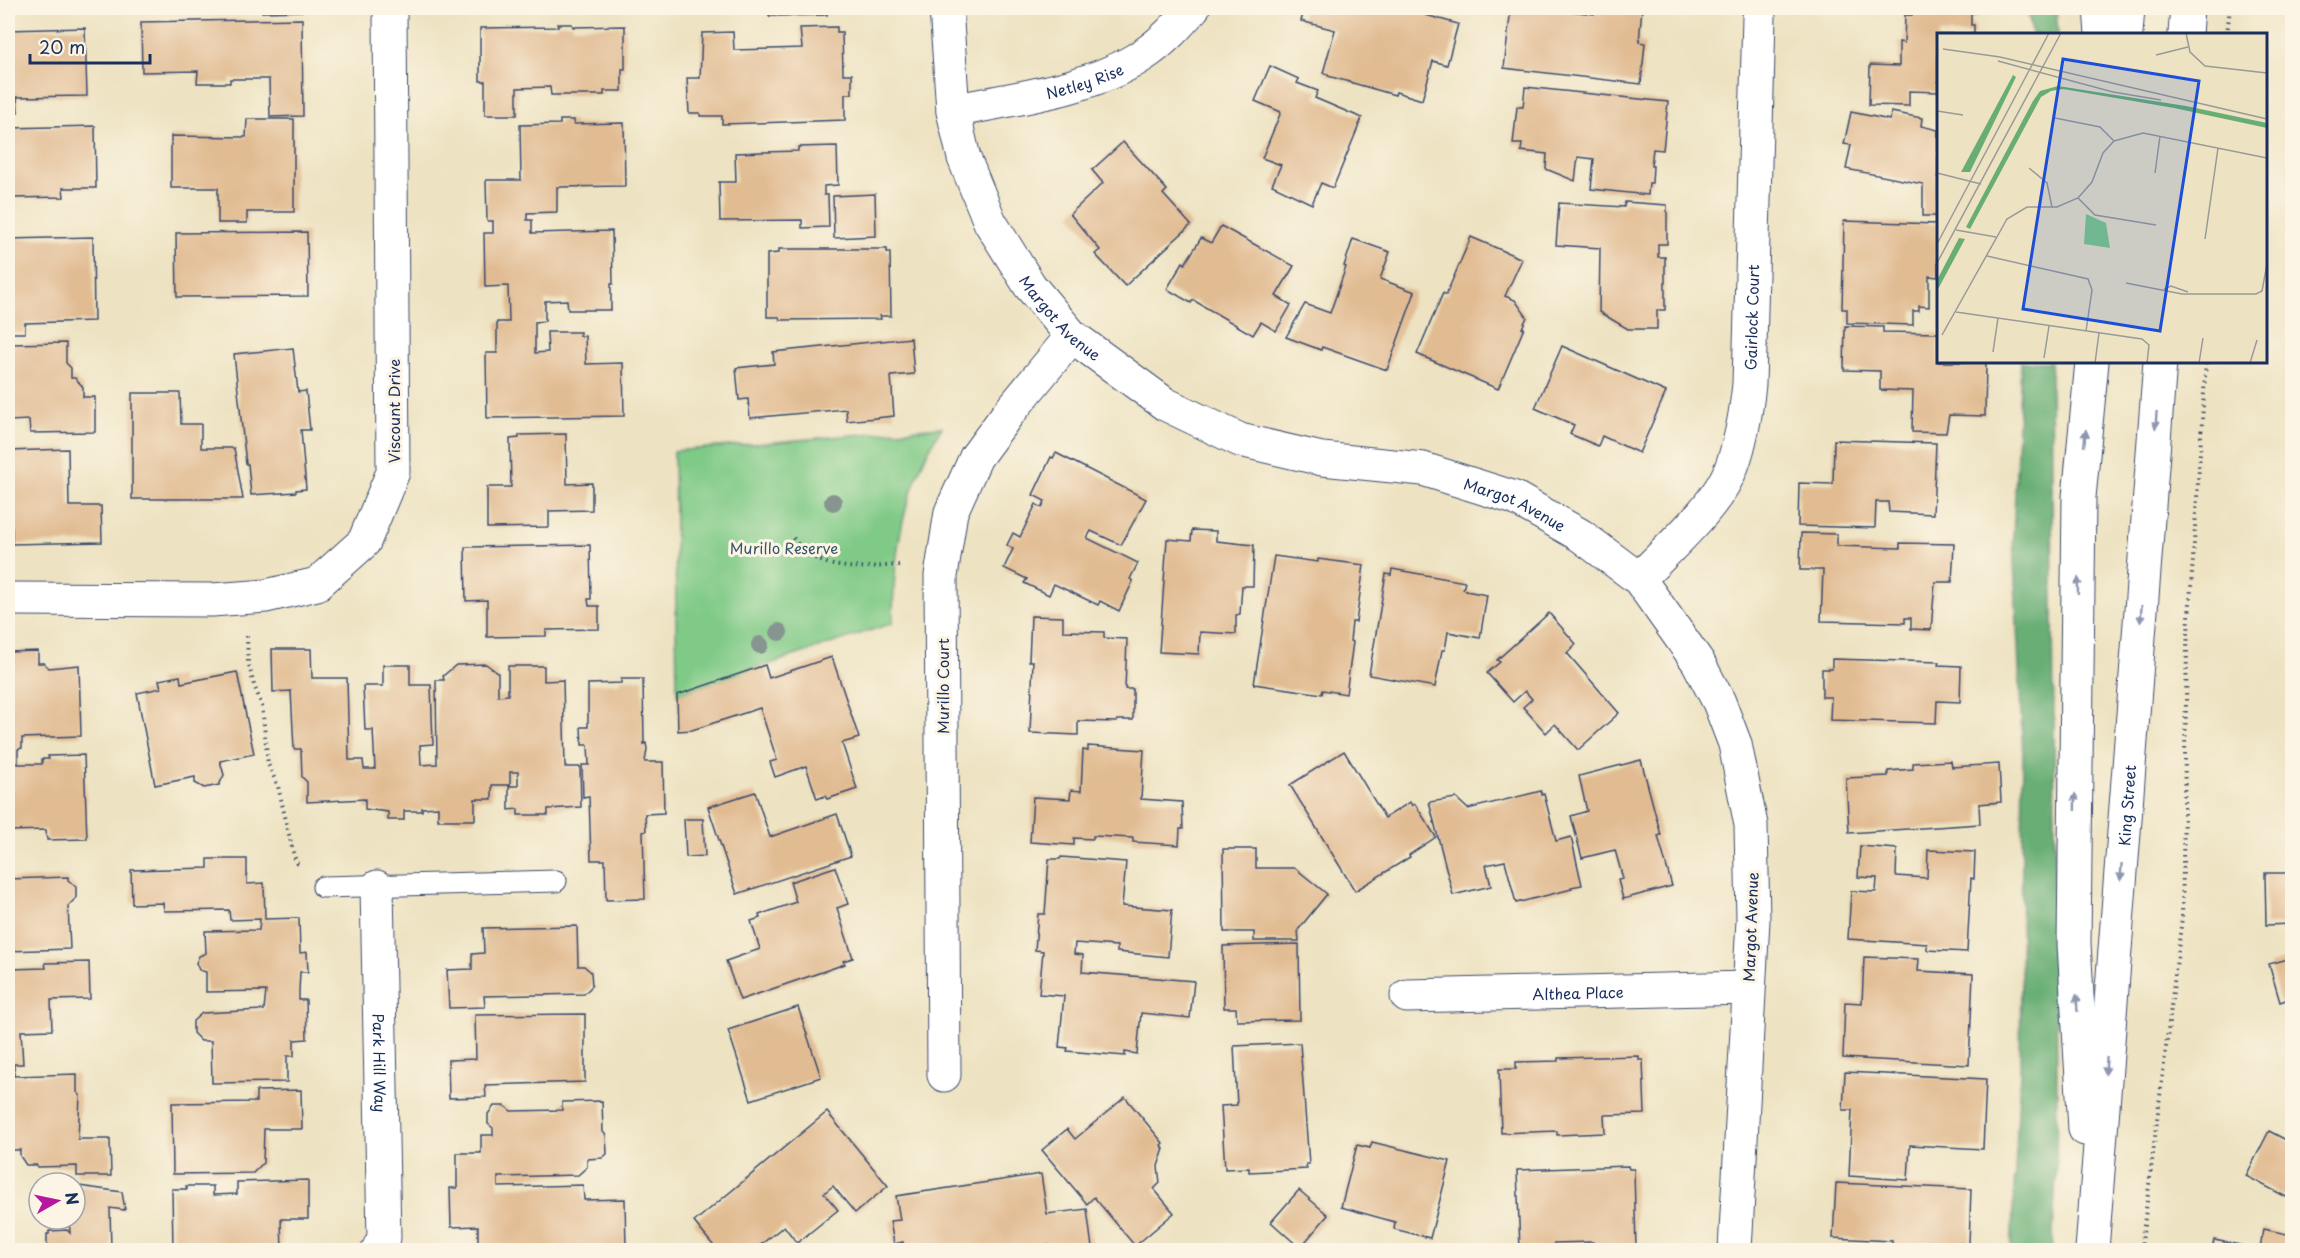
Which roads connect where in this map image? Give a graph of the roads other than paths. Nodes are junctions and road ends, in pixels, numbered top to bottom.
1 (390, 8) edge
2 (946, 8) edge
3 (1193, 8) edge
4 (2100, 8) edge
5 (2128, 8) edge
6 (2187, 8) edge
7 (1759, 17) dead end
8 (2102, 33) edge
9 (2126, 33) edge
10 (2185, 33) edge
11 (953, 111) junction
12 (1072, 336) junction
13 (2092, 363) edge
14 (2160, 363) edge
15 (1638, 579) junction
16 (8, 599) edge
17 (556, 881) dead end
18 (323, 887) road end
19 (377, 887) junction
20 (1748, 988) junction
21 (1407, 996) dead end
22 (944, 1075) dead end
23 (384, 1246) edge
24 (1735, 1251) edge
25 (2092, 1251) edge

1 - 16 street, Viscount Drive
2 - 11 street, Margot Avenue
3 - 11 street, Netley Rise
4 - 8 street
5 - 9 street
6 - 10 street
7 - 15 street, Gairlock Court
11 - 12 street, Margot Avenue
12 - 15 street, Margot Avenue
12 - 22 street, Murillo Court
25 -> 13 street, King Street
14 -> 25 street, King Street
15 - 20 street, Margot Avenue
17 - 19 lane
18 - 19 lane
19 - 23 street, Park Hill Way
20 - 21 street, Althea Place
20 - 24 street, Margot Avenue

